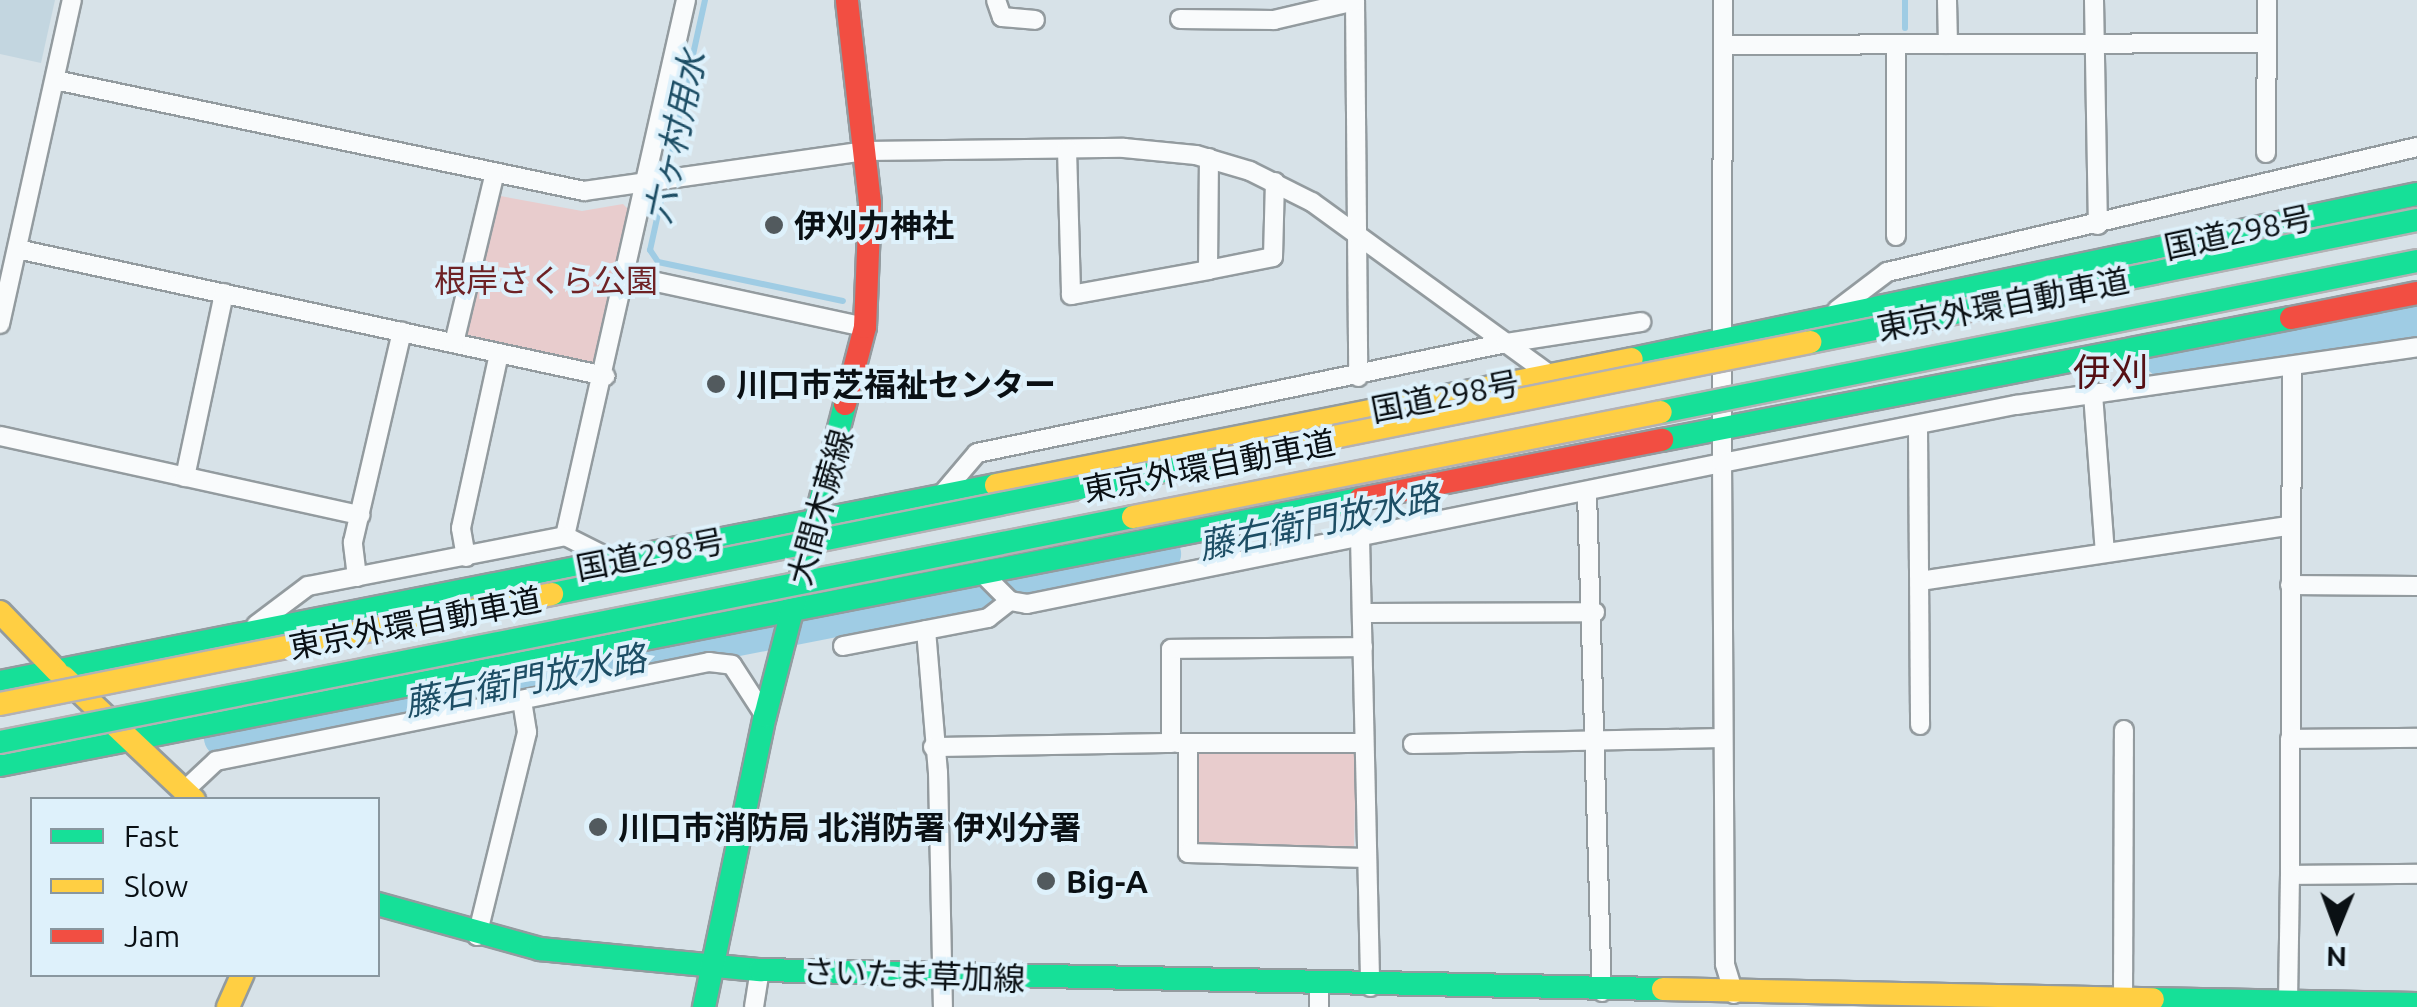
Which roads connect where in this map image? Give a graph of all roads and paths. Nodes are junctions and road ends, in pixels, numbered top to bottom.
1 (72, 0) edge
2 (686, 0) edge
3 (847, 0) edge
4 (996, 0) edge
5 (1356, 0) edge
6 (1723, 0) edge
7 (1948, 0) edge
8 (2094, 0) edge
9 (2267, 0) edge
10 (1180, 19) dead end
11 (1035, 20) dead end
12 (2267, 43) junction
13 (1896, 44) junction
14 (1948, 44) junction
15 (2094, 44) junction
16 (1724, 45) junction
17 (55, 80) junction
18 (2417, 147) edge
19 (1068, 149) junction
20 (866, 151) junction
21 (2266, 153) dead end
22 (1208, 158) junction
23 (494, 176) junction
24 (2417, 176) edge
25 (1274, 182) junction
26 (645, 184) junction
27 (2417, 194) edge
28 (2417, 220) edge
29 (2098, 226) junction
30 (1358, 230) junction
31 (1896, 236) dead end
32 (17, 249) junction
33 (2100, 261) junction
34 (2417, 261) edge
35 (1208, 270) junction
36 (629, 276) junction
37 (2417, 293) edge
38 (224, 294) junction
39 (1826, 320) junction
40 (1641, 322) dead end
41 (0, 324) edge
42 (865, 327) junction
43 (402, 332) junction
44 (1724, 341) junction
45 (454, 343) junction
46 (1506, 343) junction
47 (2417, 347) edge
48 (498, 353) junction
49 (2292, 367) junction
50 (1551, 375) junction
51 (605, 376) junction
52 (1358, 377) junction
53 (2093, 394) junction
54 (1723, 428) junction
55 (1918, 428) junction
56 (0, 436) edge
57 (1722, 463) junction
58 (185, 477) junction
59 (1587, 492) junction
60 (938, 498) junction
61 (360, 516) junction
62 (813, 523) junction
63 (2290, 526) junction
64 (565, 536) junction
65 (1360, 537) junction
66 (2105, 552) junction
67 (466, 557) junction
68 (614, 560) junction
69 (983, 574) junction
70 (356, 577) junction
71 (1920, 581) junction
72 (2290, 585) junction
73 (2417, 586) edge
74 (1010, 600) junction
75 (790, 610) junction
76 (0, 612) edge
77 (1595, 612) junction
78 (1364, 613) junction
79 (926, 630) junction
80 (244, 634) junction
81 (843, 646) dead end
82 (1364, 647) junction
83 (56, 670) junction
84 (0, 682) edge
85 (522, 700) junction
86 (0, 704) edge
87 (765, 716) junction
88 (1920, 726) dead end
89 (2124, 730) dead end
90 (1722, 738) junction
91 (2417, 738) edge
92 (129, 739) junction
93 (2290, 739) junction
94 (0, 742) edge
95 (1179, 743) junction
96 (1362, 743) junction
97 (1413, 744) dead end
98 (1597, 744) junction
99 (933, 747) junction
100 (0, 765) edge
101 (189, 795) edge
102 (1366, 858) junction
103 (2417, 874) edge
104 (2290, 875) junction
105 (380, 905) edge
106 (477, 936) junction
107 (711, 966) junction
108 (760, 970) junction
109 (941, 976) junction
110 (242, 977) edge
111 (1370, 987) junction
112 (1602, 992) junction
113 (1319, 997) edge
114 (1734, 1001) edge
115 (2112, 1002) edge
116 (2288, 1002) junction
117 (2417, 1004) edge
118 (228, 1007) edge
119 (704, 1007) edge
120 (754, 1007) edge
121 (943, 1007) edge

1 - 17 street
2 - 26 street
3 - 20 main road, 大間木蕨線
4 - 11 street
5 - 10 street
5 - 30 street
6 - 16 street
7 - 14 street
8 - 15 street
9 - 12 street
12 - 15 street
12 - 21 street
13 - 14 street
13 - 16 street
13 - 31 street
14 - 15 street
15 - 29 street
16 - 44 street
17 - 23 street
17 - 32 street
18 - 29 street
19 - 20 street
19 - 22 street
19 - 35 street
20 - 26 street
20 - 42 main road, 大間木蕨線
22 - 25 street
22 - 35 street
23 - 26 street
23 - 45 street
24 - 33 main road
25 - 30 street
25 - 35 street
26 - 36 street
27 - 33 main road, 国道298号
28 - 86 main road, 東京外環自動車道, bridge
29 - 39 street
30 - 46 street
30 - 52 street
32 - 38 street
32 - 41 street
33 - 39 main road, 国道298号
34 - 94 main road, 東京外環自動車道, bridge
36 - 42 street
36 - 51 street
37 - 54 main road
38 - 43 street
38 - 58 street
39 - 44 main road, 国道298号
40 - 46 street
42 - 62 main road, 大間木蕨線
43 - 45 street
43 - 61 street
44 - 50 main road, 国道298号
44 - 54 street
45 - 48 street
46 - 50 street
46 - 52 street
47 - 49 street
48 - 51 street
48 - 67 street
49 - 53 street
49 - 63 street
50 - 60 main road, 国道298号
51 - 64 street
52 - 60 street
53 - 55 street
53 - 66 street
54 - 57 street
54 - 69 main road
55 - 57 street
55 - 71 street
56 - 58 street
57 - 59 street
57 - 90 street
58 - 61 street
59 - 65 street
59 - 77 street
60 - 62 main road, 国道298号
61 - 70 street
62 - 68 main road, 国道298号
62 - 75 main road, 大間木蕨線
63 - 66 street
63 - 72 street
64 - 67 street
64 - 68 street
65 - 74 street
65 - 78 street
66 - 71 street
67 - 70 street
68 - 80 main road, 国道298号
69 - 74 street
69 - 75 main road
70 - 80 street
71 - 88 street
72 - 73 street
72 - 93 street
74 - 79 street
75 - 87 main road, 大間木蕨線
75 - 92 main road
76 - 83 main road
77 - 78 street
77 - 98 street
78 - 82 street
79 - 81 street
79 - 99 street
80 - 83 main road, 国道298号
82 - 95 street
82 - 96 street
83 - 84 main road, 国道298号
83 - 92 main road
85 - 87 street
85 - 101 street
85 - 106 street
87 - 107 main road, 大間木蕨線
89 - 115 street
90 - 98 street
90 - 114 street
91 - 93 street
92 - 100 main road
92 - 101 main road
93 - 104 street
95 - 96 street
95 - 99 street
95 - 102 street
96 - 102 street
97 - 98 street
98 - 112 street
99 - 109 street
102 - 111 street
103 - 104 street
104 - 116 street
105 - 106 main road, さいたま草加線
106 - 107 main road, さいたま草加線
107 - 108 main road, さいたま草加線
107 - 119 main road, 大間木蕨線
108 - 109 main road, さいたま草加線
108 - 120 street
109 - 113 main road, さいたま草加線
109 - 121 street
110 - 118 main road
111 - 112 main road, さいたま草加線
111 - 113 main road, さいたま草加線
112 - 114 main road, さいたま草加線
114 - 115 main road, さいたま草加線
115 - 116 main road, さいたま草加線
116 - 117 main road, さいたま草加線

